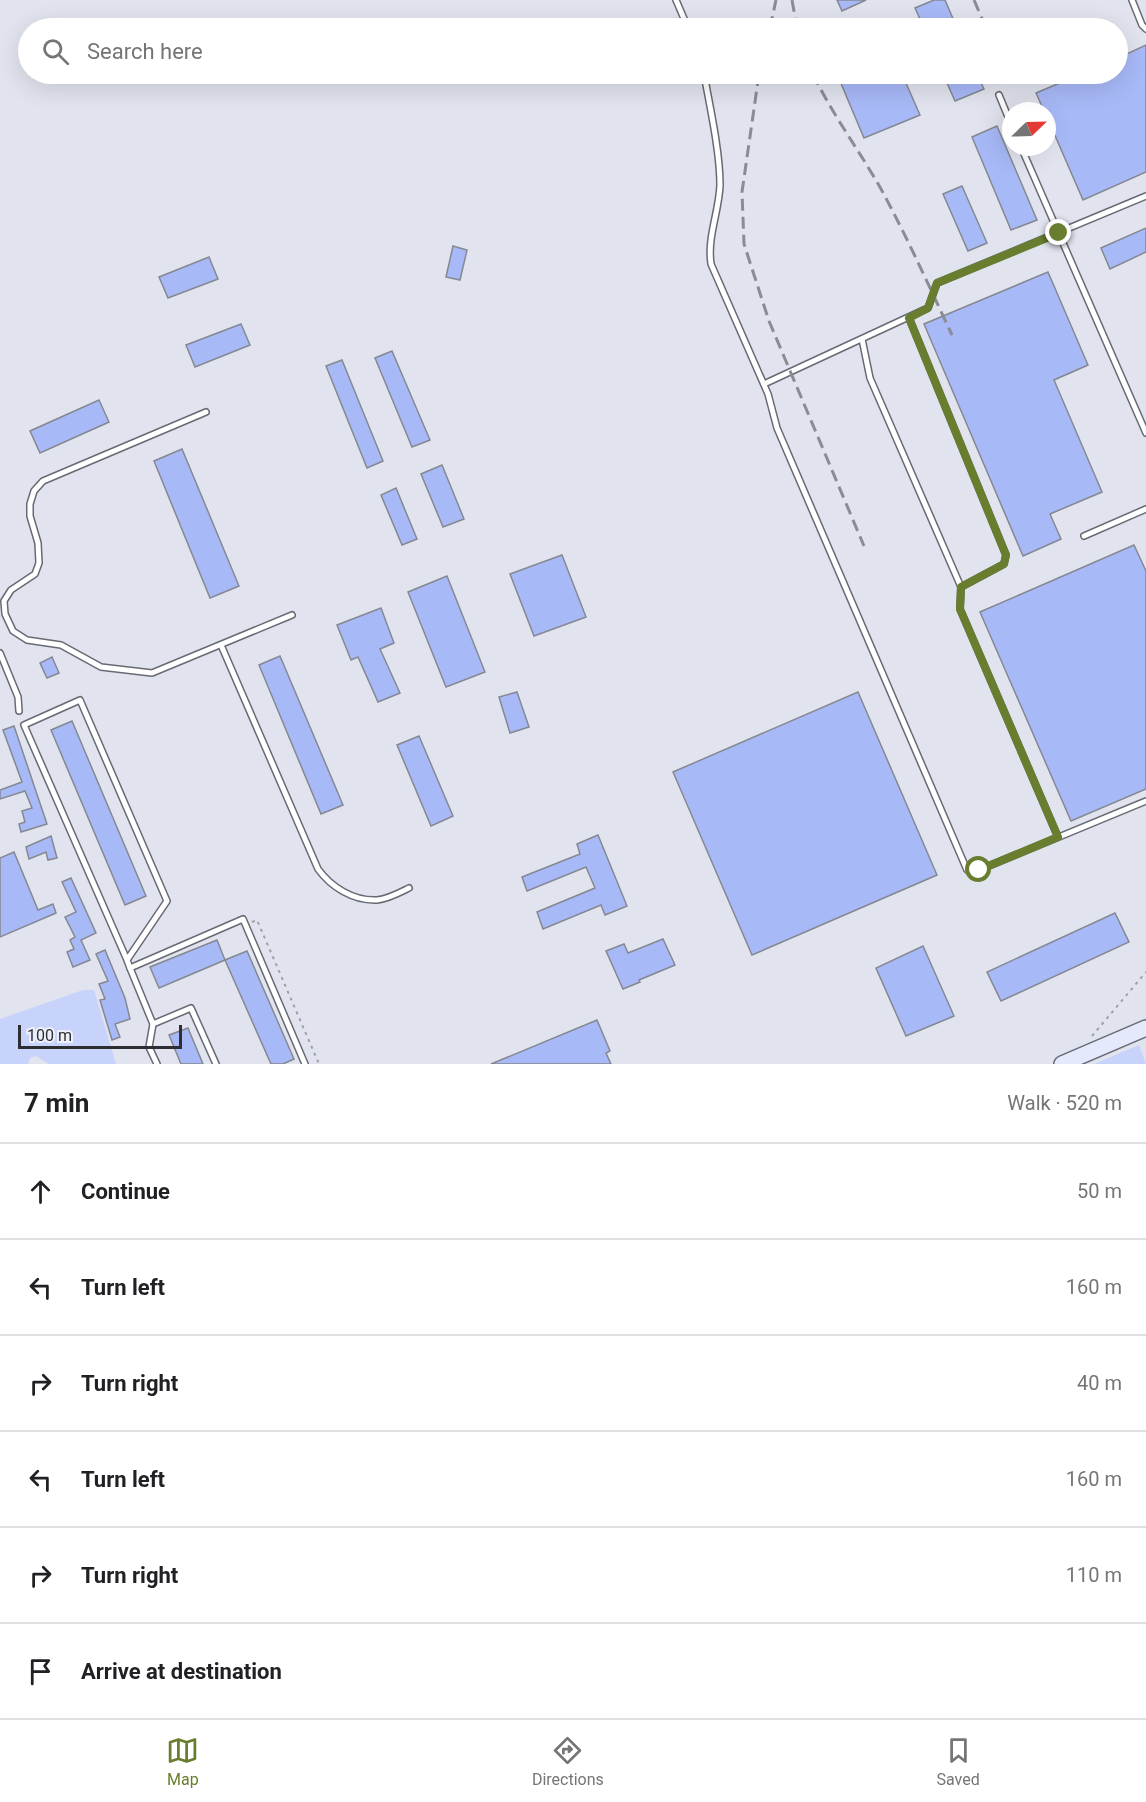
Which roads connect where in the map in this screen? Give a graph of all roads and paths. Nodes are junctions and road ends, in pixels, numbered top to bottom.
1 (676, 0) edge
2 (1132, 0) edge
3 (684, 18) edge
4 (1146, 29) edge
5 (706, 84) edge
6 (999, 96) dead end
7 (1002, 103) edge
8 (1025, 156) edge
9 (1146, 196) edge
10 (1059, 233) junction
11 (909, 318) junction
12 (862, 339) junction
13 (764, 384) junction
14 (206, 412) dead end
15 (1146, 433) edge
16 (1146, 509) edge
17 (1084, 536) dead end
18 (961, 587) junction
19 (292, 615) dead end
20 (221, 645) junction
21 (0, 653) edge
22 (19, 711) dead end
23 (1146, 801) edge
24 (1058, 837) junction
25 (409, 888) dead end
26 (245, 925) junction
27 (127, 960) junction
28 (130, 968) junction
29 (1146, 972) edge
30 (153, 1024) junction
31 (1146, 1028) edge
32 (1086, 1042) dead end
33 (157, 1064) edge
34 (216, 1064) edge
35 (305, 1064) edge
36 (319, 1064) edge
37 (1062, 1064) edge

1 - 3 lane
2 - 4 lane
5 - 13 lane
6 - 7 lane
8 - 10 lane
9 - 10 lane
10 - 11 lane
10 - 15 lane
11 - 12 lane
11 - 18 lane
12 - 13 lane
12 - 18 lane
13 - 24 lane
14 - 20 lane
16 - 17 lane
18 - 24 lane
19 - 20 lane
20 - 25 lane
21 - 22 lane
23 - 24 lane
26 - 28 lane
26 - 35 lane
26 - 36 path
27 - 27 lane
27 - 28 lane
28 - 30 lane
29 - 32 path
30 - 33 lane
30 - 34 lane
31 - 37 street

